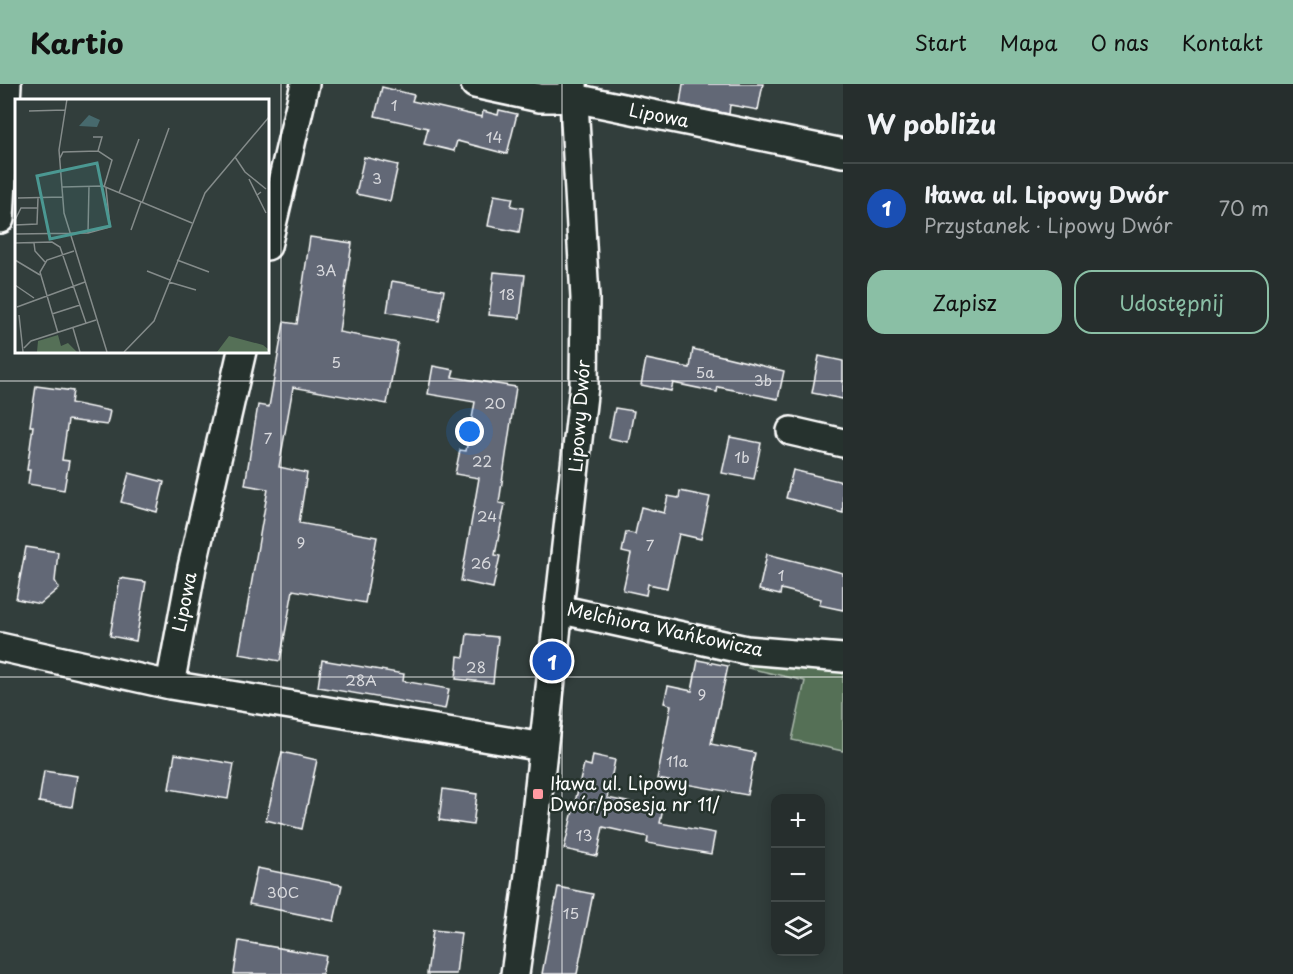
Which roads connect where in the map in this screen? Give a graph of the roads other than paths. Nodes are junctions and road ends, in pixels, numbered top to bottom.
1 (7, 84) edge
2 (305, 84) edge
3 (474, 84) edge
4 (574, 91) edge
5 (843, 153) edge
6 (0, 219) edge
7 (268, 242) edge
8 (242, 352) edge
9 (791, 431) dead end
10 (843, 442) edge
11 (558, 609) junction
12 (0, 647) edge
13 (843, 658) edge
14 (170, 685) junction
15 (543, 747) junction
16 (515, 974) edge

1 - 6 street
2 - 7 street
3 - 4 street, Lipowa
4 - 5 street, Lipowa
4 - 11 street, Lipowy Dwór
8 - 14 street, Lipowa
9 - 10 street
11 - 13 street, Melchiora Wańkowicza
11 - 15 street, Lipowy Dwór
12 - 14 street
14 - 15 street
15 - 16 street, Lipowy Dwór

